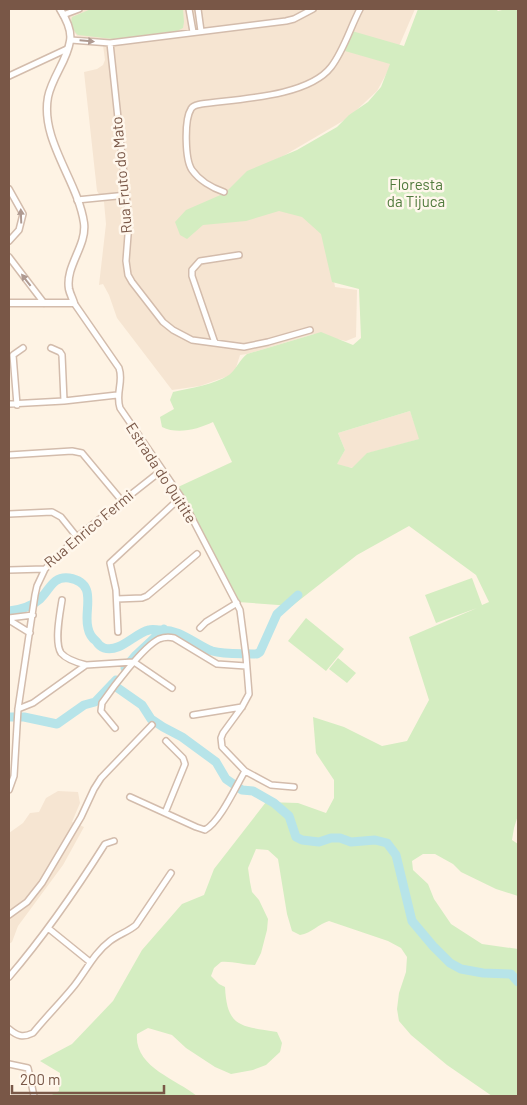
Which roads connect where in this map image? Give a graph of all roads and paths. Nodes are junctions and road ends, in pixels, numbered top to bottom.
1 (79, 9) edge
2 (189, 9) edge
3 (198, 9) edge
4 (313, 9) edge
5 (360, 9) edge
6 (62, 12) edge
7 (201, 31) junction
8 (193, 32) junction
9 (71, 40) junction
10 (110, 42) junction
11 (67, 49) junction
12 (9, 76) edge
13 (9, 190) edge
14 (224, 192) dead end
15 (127, 195) junction
16 (77, 200) junction
17 (9, 241) edge
18 (240, 255) dead end
19 (9, 257) edge
20 (9, 303) edge
21 (44, 303) junction
22 (74, 303) junction
23 (310, 330) dead end
24 (215, 343) junction
25 (23, 348) dead end
26 (51, 348) dead end
27 (117, 395) junction
28 (64, 401) junction
29 (9, 404) edge
30 (17, 405) junction
31 (9, 455) edge
32 (162, 470) junction
33 (181, 497) junction
34 (122, 501) junction
35 (9, 514) edge
36 (77, 537) junction
37 (197, 554) dead end
38 (45, 569) junction
39 (9, 570) edge
40 (117, 599) junction
41 (62, 600) dead end
42 (237, 603) junction
43 (33, 612) junction
44 (9, 619) edge
45 (200, 628) dead end
46 (118, 632) dead end
47 (30, 633) junction
48 (132, 662) junction
49 (86, 665) junction
50 (246, 666) junction
51 (172, 688) dead end
52 (242, 707) junction
53 (18, 711) junction
54 (193, 715) dead end
55 (152, 725) dead end
56 (114, 728) dead end
57 (15, 740) junction
58 (166, 740) dead end
59 (9, 742) edge
60 (245, 772) junction
61 (294, 787) dead end
62 (9, 790) edge
63 (130, 797) dead end
64 (165, 813) junction
65 (114, 841) dead end
66 (172, 873) dead end
67 (9, 915) edge
68 (48, 928) junction
69 (90, 962) junction
70 (9, 977) edge
71 (9, 1029) edge
72 (9, 1064) edge
73 (34, 1096) edge

1 - 6 street
2 - 8 street
3 - 7 street
4 - 7 street
5 - 14 street
6 - 9 street
7 - 8 street
8 - 10 street
9 -> 10 street
9 - 11 street
10 - 15 street, Rua Fruto do Mato
11 - 12 street
11 - 16 street
17 -> 13 street
15 - 16 street
15 - 24 street, Rua Fruto do Mato
16 - 22 street
18 - 24 street
21 -> 19 street
20 - 21 street
21 - 22 street
22 - 27 street, Estrada do Quitite
23 - 24 street, Rua Fruto do Mato
25 - 30 street
26 - 28 street
27 - 28 street
27 - 32 street, Estrada do Quitite
28 - 30 street
29 - 30 street
31 - 34 street
32 - 33 street, Estrada do Quitite
32 - 34 street, Rua Enrico Fermi
33 - 40 street
33 - 42 street, Estrada do Quitite
34 - 36 street, Rua Enrico Fermi
35 - 36 street
36 - 38 street, Rua Enrico Fermi
37 - 40 street
38 - 39 street, Rua Enrico Fermi
38 - 43 street
40 - 46 street
41 - 49 street
42 - 45 street
42 - 50 street, Estrada do Quitite
43 - 44 street
43 - 47 street
44 - 47 street
47 - 53 street
48 - 49 street
48 - 50 street
48 - 51 street
48 - 56 street
49 - 53 street
50 - 52 street, Estrada do Quitite
52 - 54 street
52 - 60 street, Estrada do Quitite
53 - 57 street
55 - 67 street
57 - 59 street
57 - 62 street
58 - 64 street
60 - 61 street, Estrada do Quitite
60 - 64 street
63 - 64 street
65 - 68 street
66 - 69 street
68 - 69 street
68 - 70 street
69 - 71 street
72 - 73 street

